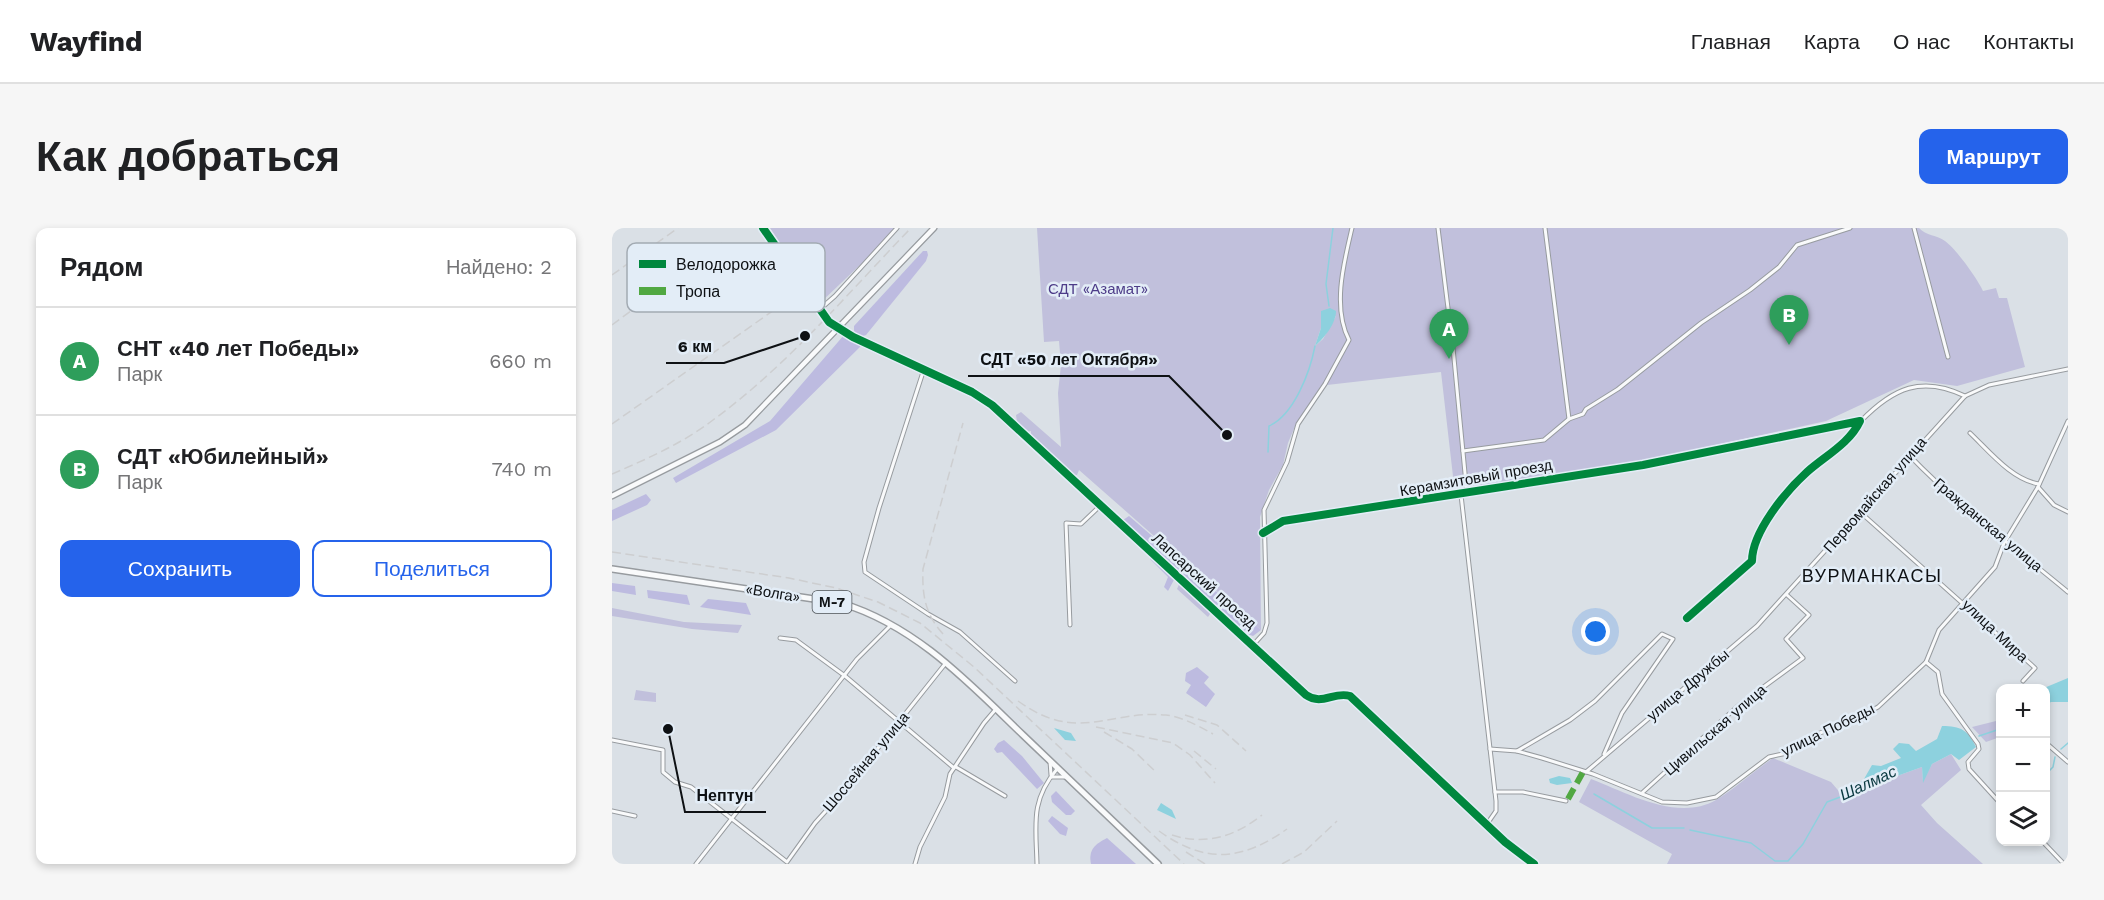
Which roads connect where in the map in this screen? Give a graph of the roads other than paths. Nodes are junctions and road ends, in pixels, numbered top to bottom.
1 (763, 228) edge
2 (897, 228) edge
3 (934, 228) edge
4 (1352, 228) edge
5 (1438, 228) edge
6 (1545, 228) edge
7 (1850, 228) edge
8 (1914, 228) edge
9 (773, 243) edge
10 (825, 304) edge
11 (821, 312) edge
12 (838, 328) junction
13 (1948, 357) dead end
14 (924, 369) junction
15 (2068, 369) edge
16 (1965, 396) junction
17 (1569, 419) junction
18 (1860, 421) junction
19 (2068, 421) edge
20 (1970, 433) dead end
21 (1463, 451) junction
22 (1910, 455) junction
23 (2038, 485) junction
24 (1467, 494) junction
25 (1461, 495) junction
26 (612, 496) edge
27 (1101, 505) junction
28 (1860, 512) junction
29 (2068, 512) edge
30 (1263, 533) junction
31 (2004, 543) junction
32 (612, 569) edge
33 (2068, 592) edge
34 (1787, 595) junction
35 (1965, 602) junction
36 (1687, 618) dead end
37 (893, 624) junction
38 (1070, 625) dead end
39 (780, 638) dead end
40 (1254, 644) junction
41 (946, 662) junction
42 (1926, 662) junction
43 (845, 676) junction
44 (1015, 681) dead end
45 (2023, 681) dead end
46 (996, 709) junction
47 (901, 721) junction
48 (612, 740) edge
49 (2050, 746) edge
50 (1490, 749) junction
51 (1517, 751) junction
52 (1603, 756) junction
53 (1049, 760) junction
54 (2068, 762) edge
55 (955, 767) junction
56 (1058, 768) junction
57 (1586, 772) junction
58 (1050, 777) junction
59 (1068, 778) junction
60 (1495, 792) junction
61 (1642, 793) junction
62 (1005, 796) dead end
63 (1996, 798) edge
64 (1566, 801) dead end
65 (612, 812) edge
66 (635, 816) dead end
67 (731, 819) junction
68 (1487, 825) junction
69 (2047, 846) edge
70 (2068, 860) edge
71 (696, 864) edge
72 (915, 864) edge
73 (1037, 864) edge
74 (1158, 864) edge
75 (1534, 864) edge
76 (2064, 864) edge

1 - 9 street, Лапсарский проезд
2 - 10 street
3 - 12 main road
4 - 30 street
5 - 21 street
6 - 17 street
7 - 17 street
8 - 13 street
11 - 12 street, Лапсарский проезд
12 - 14 street, Лапсарский проезд
12 - 26 main road
14 - 27 street, Лапсарский проезд
14 - 44 street
15 - 16 street
16 - 18 street
16 - 22 street, Первомайская улица
17 - 21 street
18 - 24 street, Керамзитовый проезд
18 - 36 street
19 - 23 street, улица Победы
20 - 23 street
21 - 24 street
22 - 28 street, Первомайская улица
22 - 31 street, Гражданская улица
23 - 29 street
23 - 31 street, улица Победы
24 - 25 street, Керамзитовый проезд
25 - 30 street, Керамзитовый проезд
25 - 50 street
27 - 38 street
27 - 40 street, Лапсарский проезд
28 - 34 street, Первомайская улица
28 - 35 street, улица Мира
30 - 40 street
31 - 33 street, Гражданская улица
31 - 35 street, улица Победы
32 - 37 highway, «Волга» / М-7
34 - 52 street, улица Дружбы
34 - 61 street, Цивильская улица
35 - 42 street, улица Победы
35 - 45 street, улица Мира
37 - 41 highway, «Волга» / М-7
37 - 43 street
39 - 43 street
40 - 68 street, Лапсарский проезд
41 - 46 highway, «Волга» / М-7
41 - 47 street, Шоссейная улица
42 - 61 street, улица Победы
42 - 63 street
43 - 47 street
43 - 67 street
46 - 53 highway, «Волга»
46 - 55 street
47 - 55 street
47 - 67 street, Шоссейная улица
48 - 67 street
49 - 54 street
50 - 51 street, улица Победы
50 - 60 street
51 - 52 street
51 - 57 street, улица Победы
52 - 57 street, улица Дружбы
53 - 56 highway, «Волга»
53 - 58 street
55 - 62 street
55 - 72 street
56 - 58 street
56 - 59 highway, «Волга»
57 - 61 street, улица Победы
58 - 59 street
58 - 73 street
59 - 74 highway, «Волга»
60 - 64 street
60 - 68 street
65 - 66 street
67 - 71 street
68 - 75 street, Лапсарский проезд
69 - 76 street
70 - 76 street

